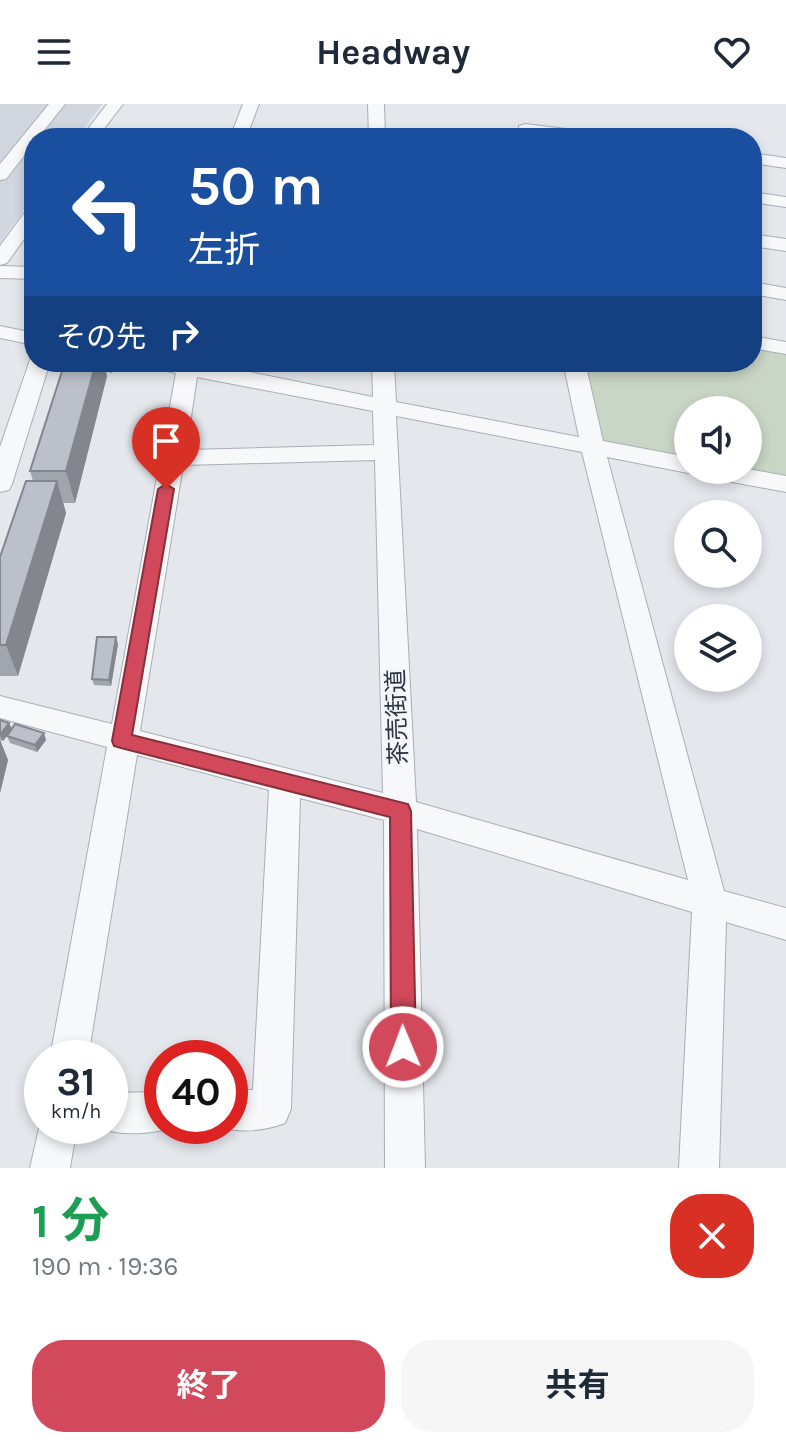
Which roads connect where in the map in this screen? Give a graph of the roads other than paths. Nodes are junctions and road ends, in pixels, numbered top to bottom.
1 (57, 104) edge
2 (115, 104) edge
3 (251, 104) edge
4 (376, 104) edge
5 (38, 128) edge
6 (97, 128) edge
7 (242, 128) edge
8 (377, 128) edge
9 (24, 145) edge
10 (762, 159) edge
11 (786, 163) edge
12 (0, 175) edge
13 (762, 198) edge
14 (786, 202) edge
15 (24, 226) edge
16 (762, 241) edge
17 (786, 245) edge
18 (0, 259) edge
19 (0, 272) edge
20 (24, 273) edge
21 (762, 290) edge
22 (786, 294) edge
23 (0, 332) edge
24 (24, 337) edge
25 (762, 344) edge
26 (786, 348) edge
27 (36, 372) edge
28 (187, 372) edge
29 (221, 372) edge
30 (383, 372) edge
31 (576, 372) edge
32 (384, 406) junction
33 (593, 447) junction
34 (387, 452) junction
35 (172, 458) junction
36 (674, 462) edge
37 (762, 480) edge
38 (0, 484) edge
39 (786, 484) edge
40 (0, 707) edge
41 (121, 741) junction
42 (285, 781) junction
43 (400, 811) junction
44 (710, 901) junction
45 (786, 924) edge
46 (72, 1040) edge
47 (248, 1110) edge
48 (54, 1144) edge
49 (50, 1168) edge
50 (405, 1168) edge
51 (699, 1168) edge

1 - 5 street
2 - 6 street
3 - 7 street
4 - 8 street
9 - 12 street
10 - 11 street
13 - 14 street
15 - 18 street
16 - 17 street
19 - 20 street
21 - 22 street
23 - 24 street
25 - 26 street
27 - 38 street
28 - 35 street
29 - 32 street
30 - 32 street, 茶売街道
31 - 33 street
32 - 33 street
32 - 34 street, 茶売街道
33 - 36 street
33 - 44 street
34 - 35 street
34 - 43 street, 茶売街道
35 - 41 street
37 - 39 street
40 - 41 street
41 - 42 street
41 - 46 street
42 - 43 street
42 - 47 street
43 - 44 street
43 - 50 street, 茶売街道
44 - 45 street
44 - 51 street
48 - 49 street

